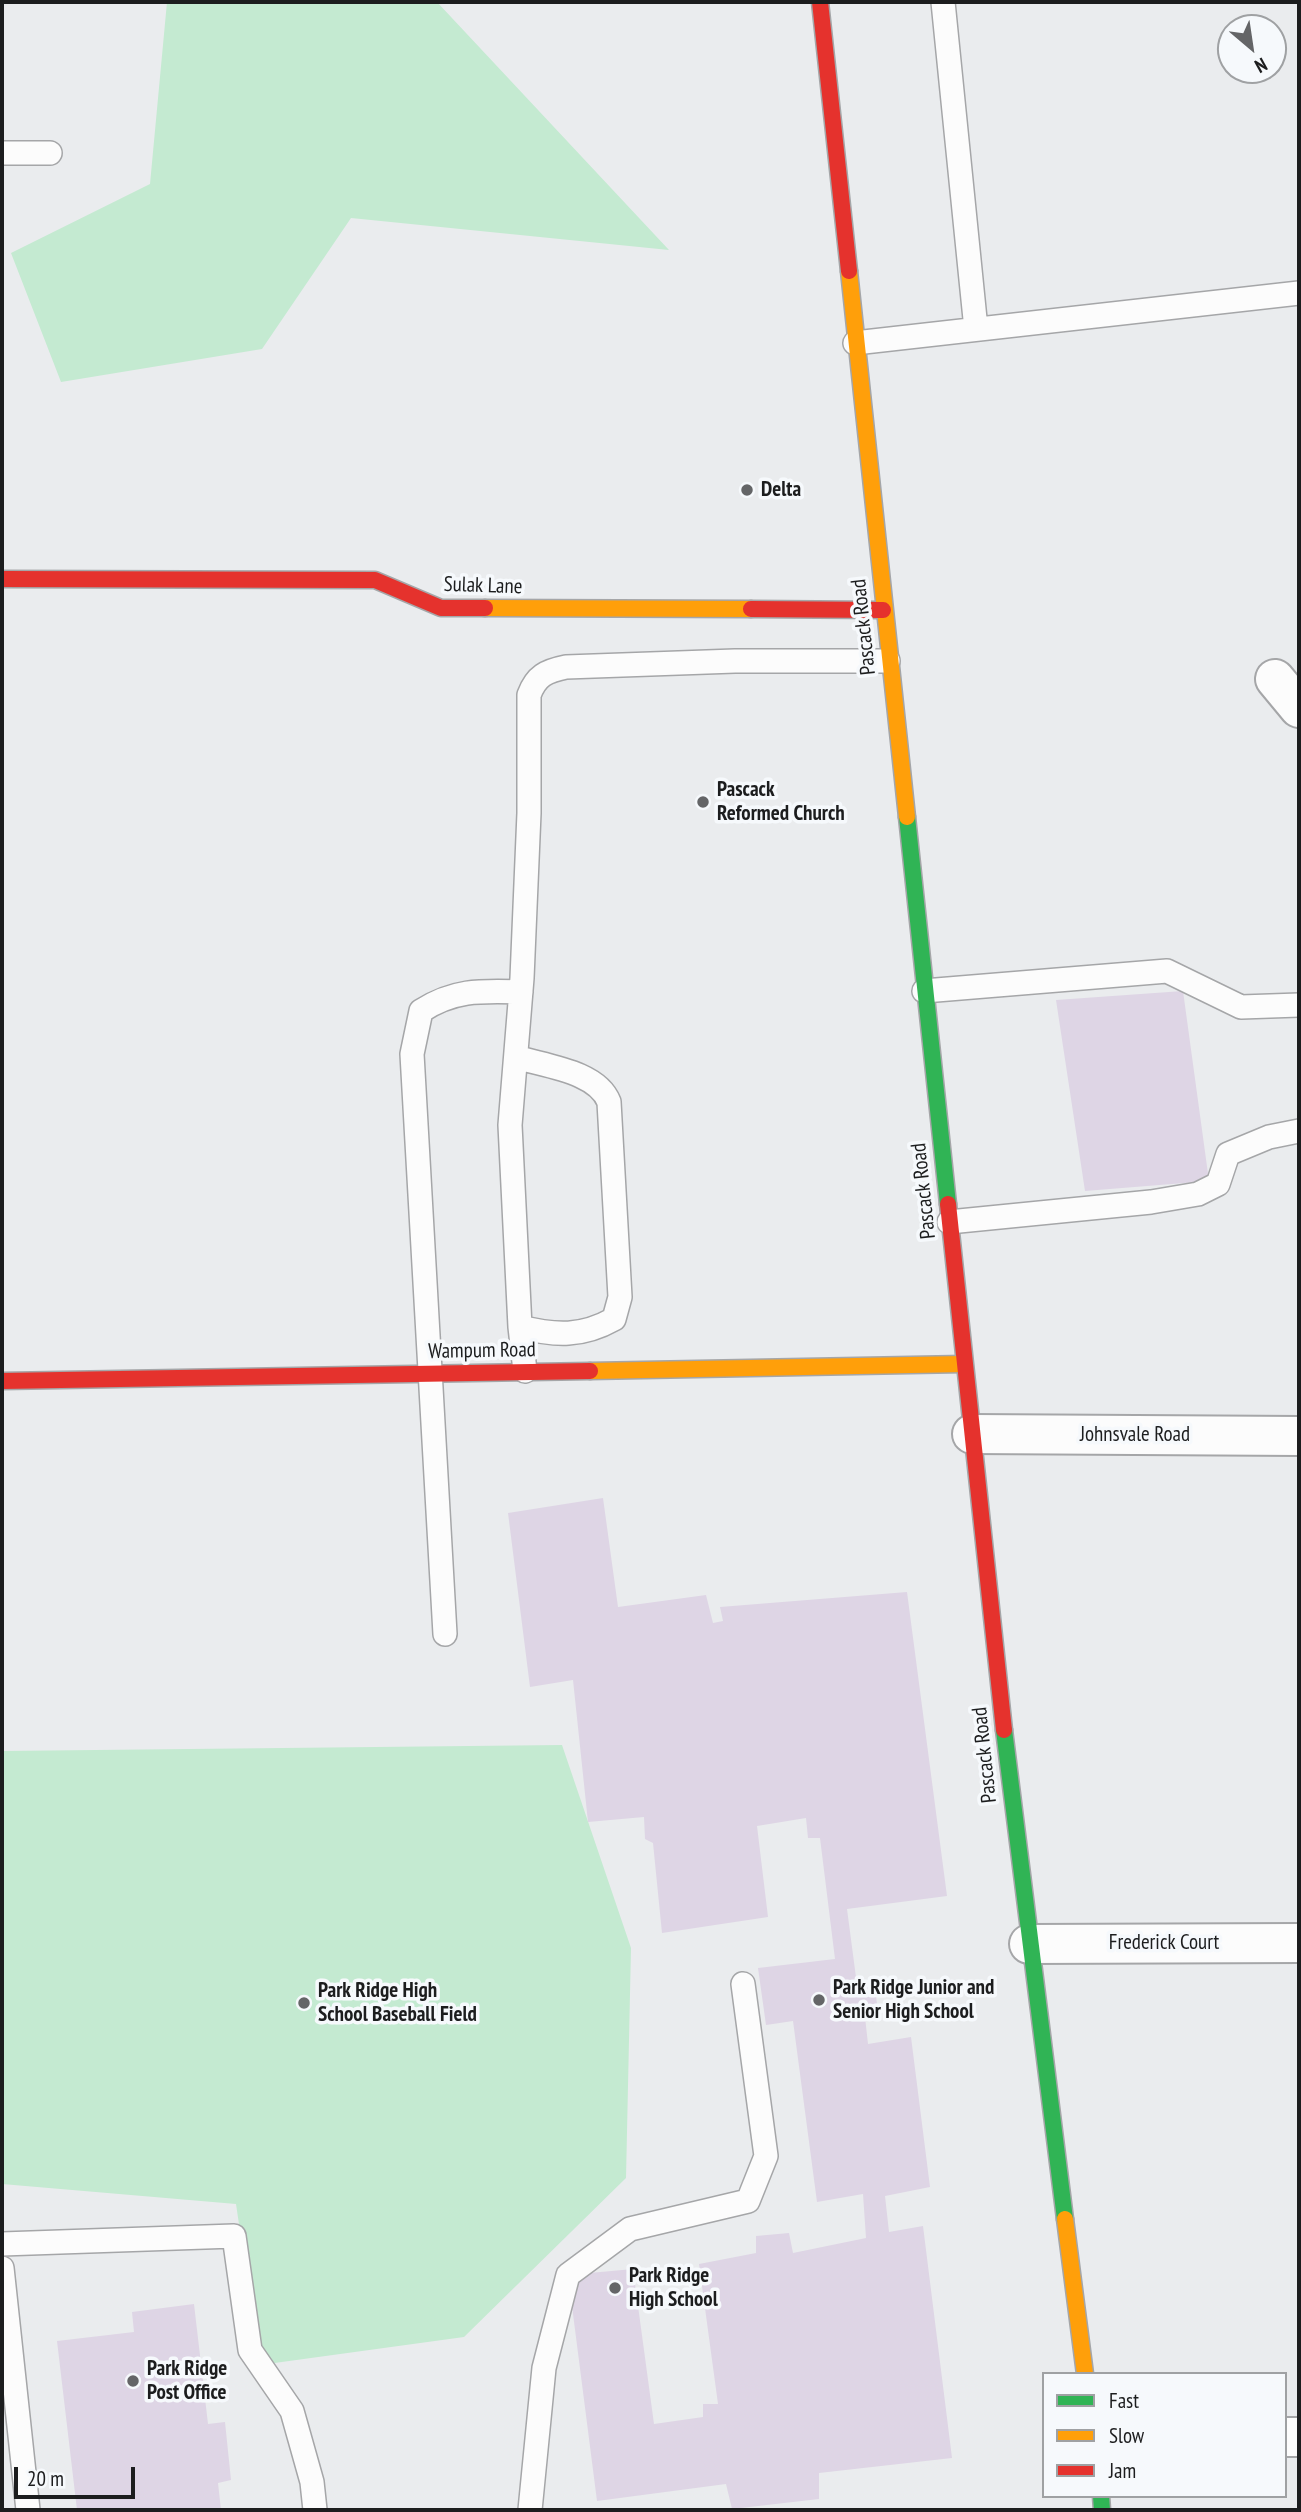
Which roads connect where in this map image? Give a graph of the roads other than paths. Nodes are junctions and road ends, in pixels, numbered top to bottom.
1 (820, 2) edge
2 (943, 2) edge
3 (2, 153) edge
4 (50, 153) dead end
5 (1299, 293) edge
6 (976, 329) junction
7 (855, 343) junction
8 (2, 579) edge
9 (883, 610) junction
10 (888, 661) junction
11 (1276, 678) dead end
12 (1299, 708) edge
13 (924, 990) junction
14 (521, 992) junction
15 (1299, 1005) edge
16 (516, 1057) junction
17 (1299, 1131) edge
18 (949, 1222) junction
19 (520, 1326) junction
20 (964, 1364) junction
21 (525, 1371) junction
22 (432, 1373) junction
23 (2, 1381) edge
24 (972, 1434) junction
25 (1299, 1436) edge
26 (445, 1634) dead end
27 (1299, 1942) edge
28 (1029, 1944) junction
29 (743, 1984) dead end
30 (2, 2244) edge
31 (2, 2268) edge
32 (1085, 2372) edge
33 (28, 2510) edge
34 (315, 2510) edge
35 (530, 2510) edge

1 - 7 street, Pascack Road
2 - 6 lane
3 - 4 lane
5 - 6 lane
6 - 7 lane
7 - 9 street, Pascack Road
8 - 9 street, Sulak Lane
9 - 10 street, Pascack Road
10 - 13 street, Pascack Road
10 - 14 lane
11 - 12 street
13 - 15 lane
13 - 18 street, Pascack Road
14 - 16 lane
14 - 22 lane
16 - 19 lane
16 - 19 lane
17 - 18 lane
18 - 20 street, Pascack Road
19 - 21 lane
20 - 21 street, Wampum Road
20 - 24 street, Pascack Road
21 - 22 street, Wampum Road
22 - 23 street, Wampum Road
22 - 26 lane
24 - 25 street, Johnsvale Road
24 - 28 street, Pascack Road
27 - 28 street, Frederick Court
28 - 32 street, Pascack Road
29 - 35 lane
30 - 34 lane
31 - 33 lane

